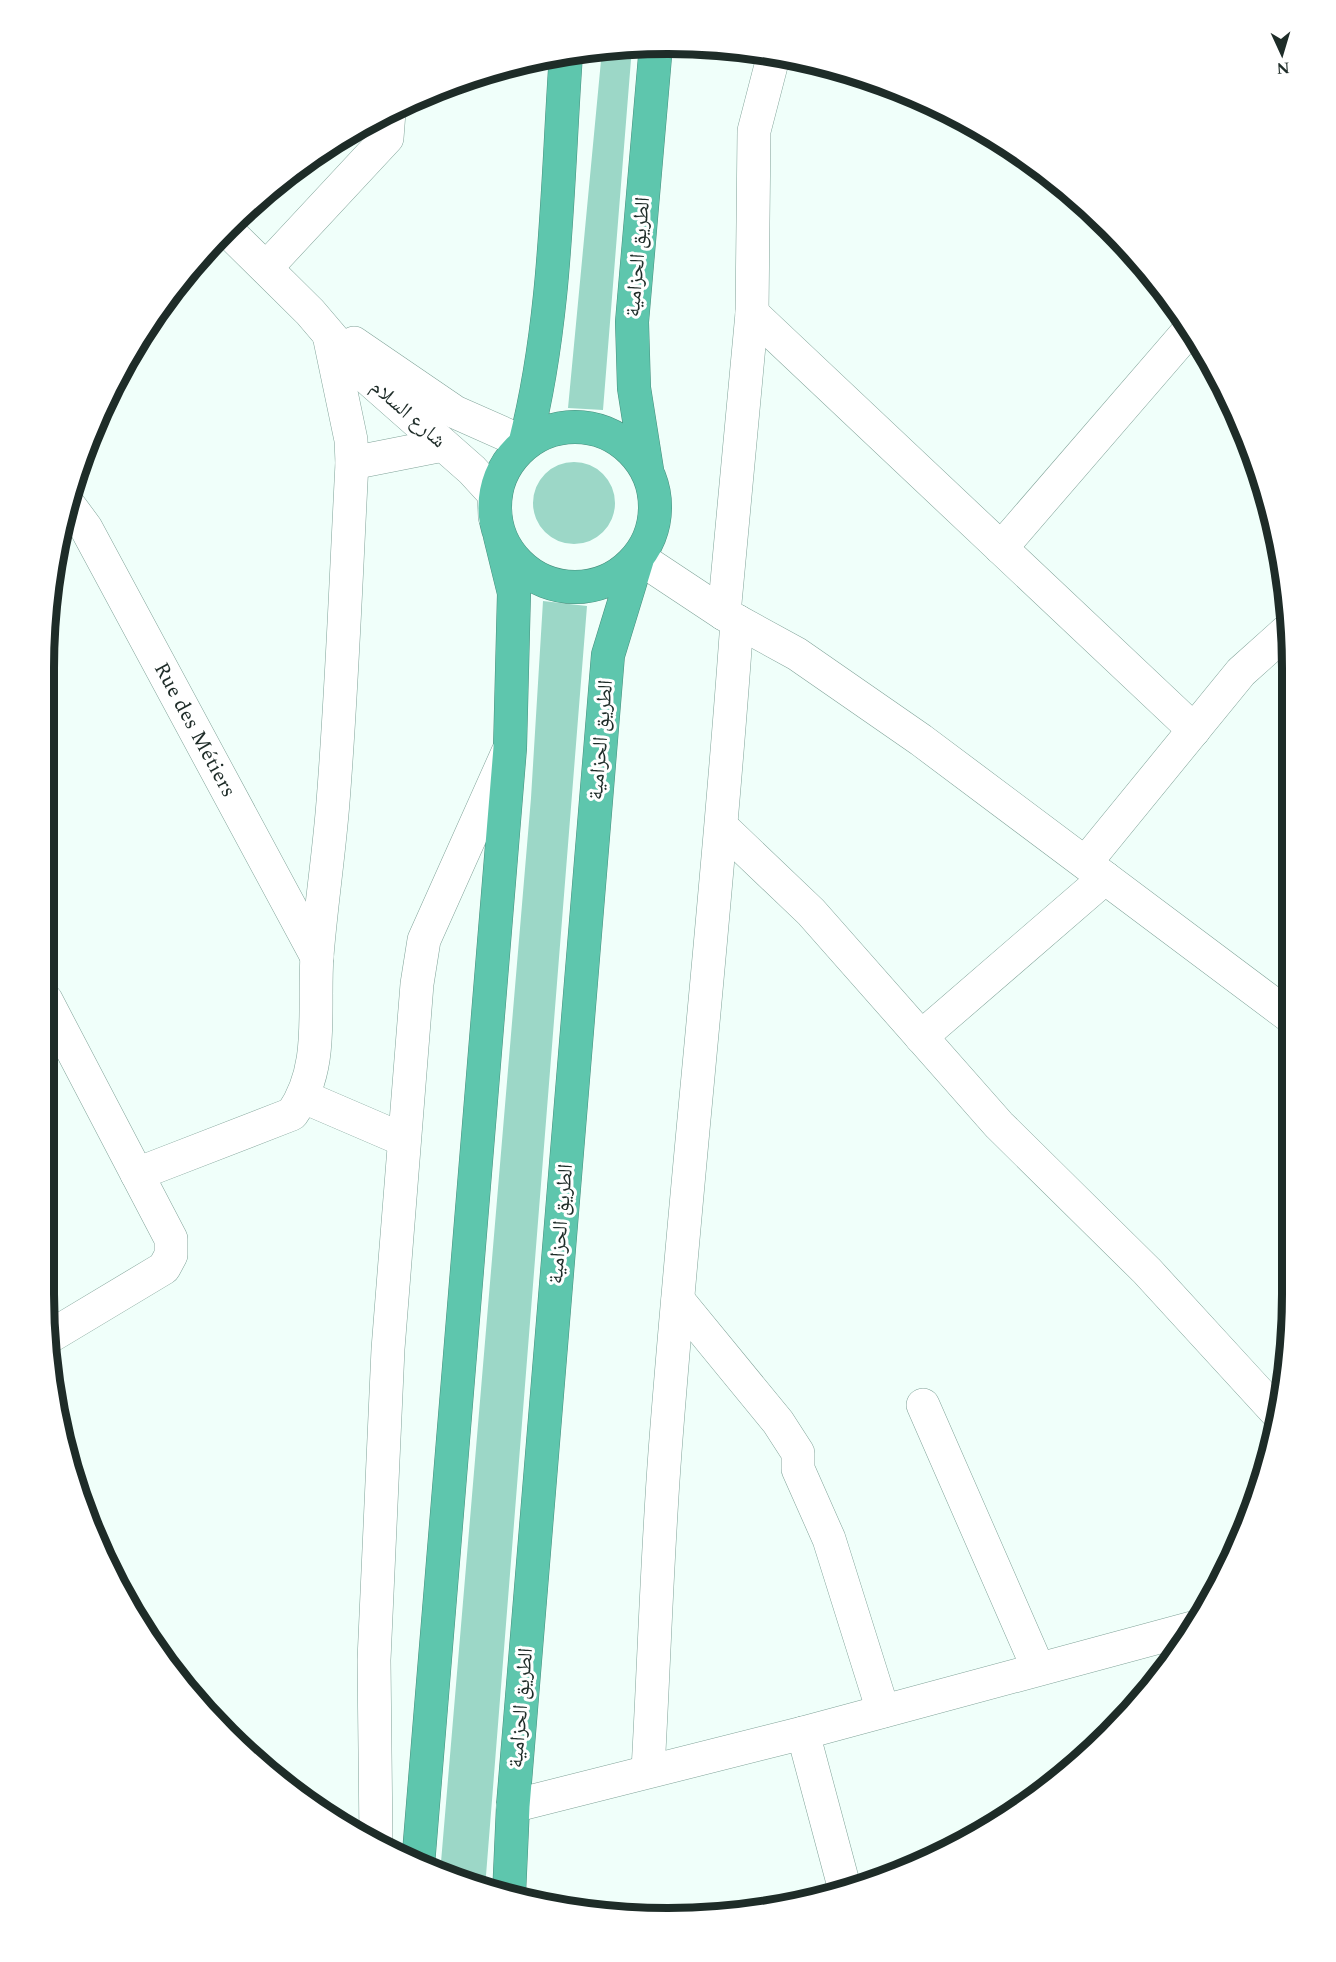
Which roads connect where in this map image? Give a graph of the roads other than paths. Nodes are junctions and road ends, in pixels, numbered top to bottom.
1 (655, 54) edge
2 (565, 63) edge
3 (772, 63) edge
4 (388, 121) edge
5 (233, 235) edge
6 (266, 268) junction
7 (752, 313) junction
8 (320, 324) junction
9 (1184, 336) edge
10 (525, 443) junction
11 (443, 445) junction
12 (352, 463) junction
13 (647, 470) junction
14 (74, 512) edge
15 (497, 527) junction
16 (1001, 548) junction
17 (638, 557) junction
18 (730, 617) junction
19 (1281, 636) edge
20 (1194, 730) junction
21 (510, 748) junction
22 (723, 828) junction
23 (1095, 870) junction
24 (317, 957) junction
25 (1282, 1010) edge
26 (54, 1015) edge
27 (921, 1037) junction
28 (304, 1097) junction
29 (404, 1140) junction
30 (137, 1174) junction
31 (678, 1300) junction
32 (55, 1333) edge
33 (923, 1405) dead end
34 (1271, 1407) edge
35 (1171, 1644) edge
36 (1038, 1668) junction
37 (883, 1711) junction
38 (803, 1733) junction
39 (648, 1770) junction
40 (513, 1806) junction
41 (376, 1834) edge
42 (419, 1855) edge
43 (843, 1882) edge
44 (509, 1887) edge

1 - 13 highway, الطريق الحزامية
2 - 10 highway, الطريق الحزامية
3 - 7 street
4 - 6 street
5 - 6 street, شارع السلام
6 - 8 street, شارع السلام
7 - 16 street
7 - 18 street
8 - 10 street, شارع السلام
8 - 11 street, شارع السلام
8 - 12 street
9 - 16 street
10 - 13 highway, الطريق الحزامية
10 - 15 highway, الطريق الحزامية
11 - 12 street
11 - 15 street, شارع السلام
12 - 24 street
13 - 17 highway, الطريق الحزامية
14 - 24 street, Rue des Métiers
15 - 17 highway, الطريق الحزامية
15 - 21 highway, الطريق الحزامية
16 - 20 street
17 - 18 street
17 - 40 highway, الطريق الحزامية
18 - 22 street
18 - 23 street
19 - 20 street
20 - 23 street
21 - 29 street
21 - 42 highway, الطريق الحزامية
22 - 27 street
22 - 31 street
23 - 25 street
23 - 27 street
24 - 28 street
26 - 30 street
27 - 34 street
28 - 29 street
28 - 30 street
29 - 41 street
30 - 32 street
31 - 37 street
31 - 39 street
33 - 36 street
35 - 36 street
36 - 37 street
37 - 38 street
38 - 39 street
38 - 43 street
39 - 40 street
40 - 44 highway, الطريق الحزامية

